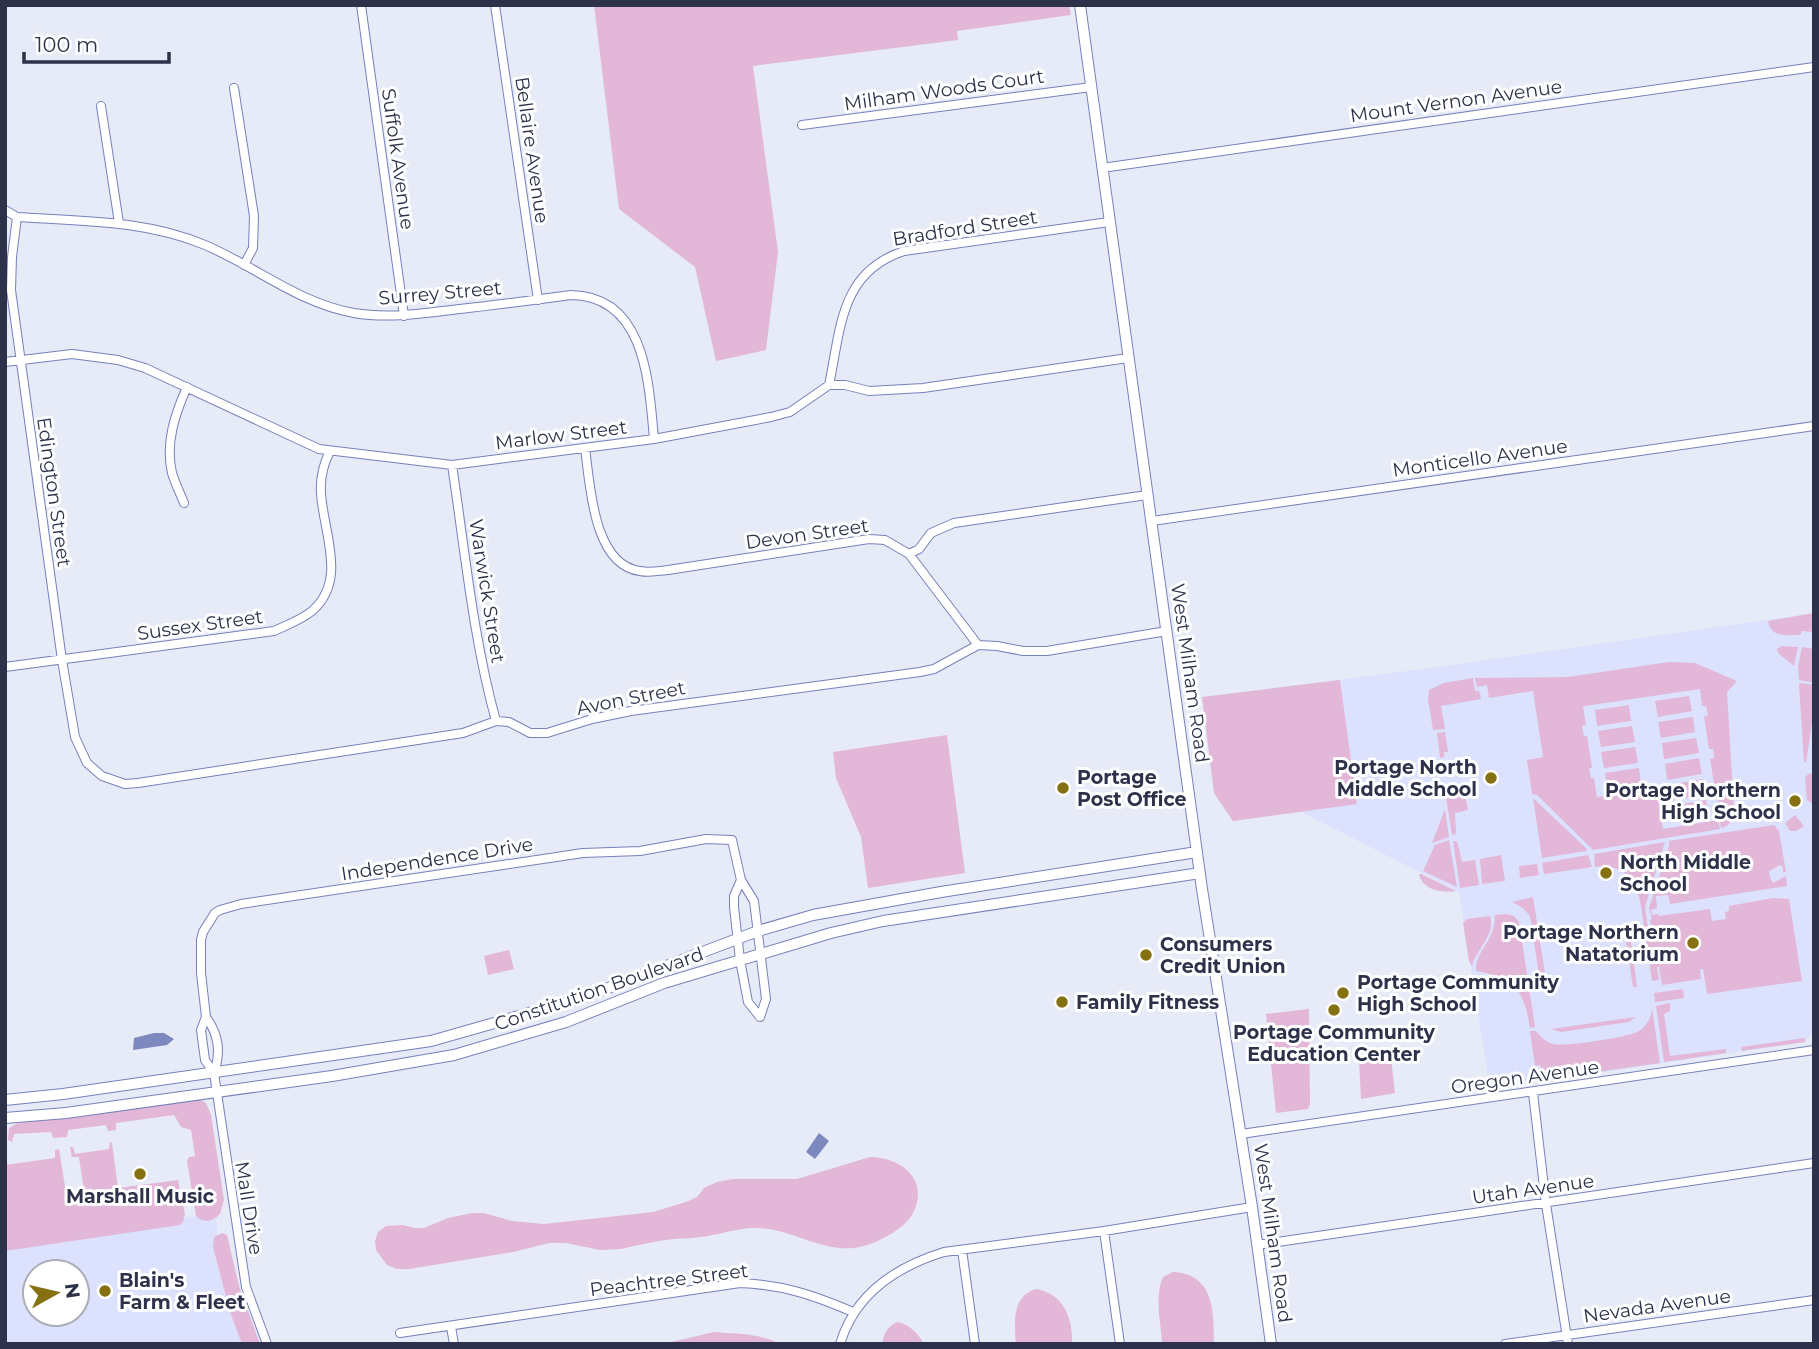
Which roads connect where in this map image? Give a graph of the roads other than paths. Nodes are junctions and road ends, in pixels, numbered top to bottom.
1 (361, 5) edge
2 (495, 5) edge
3 (1080, 5) edge
4 (1814, 67) edge
5 (1091, 86) junction
6 (234, 88) dead end
7 (101, 106) dead end
8 (802, 125) dead end
9 (1102, 168) junction
10 (5, 210) edge
11 (17, 217) junction
12 (1109, 222) junction
13 (119, 223) junction
14 (244, 265) junction
15 (538, 299) junction
16 (404, 316) junction
17 (1128, 358) junction
18 (19, 360) junction
19 (5, 362) edge
20 (829, 385) junction
21 (187, 387) junction
22 (1814, 426) edge
23 (654, 439) junction
24 (585, 448) junction
25 (330, 451) junction
26 (452, 465) junction
27 (1147, 495) junction
28 (184, 503) dead end
29 (1152, 521) junction
30 (909, 554) junction
31 (1167, 631) junction
32 (978, 645) junction
33 (62, 660) junction
34 (5, 667) edge
35 (496, 721) junction
36 (1197, 852) junction
37 (1200, 873) junction
38 (741, 880) junction
39 (758, 931) junction
40 (737, 938) junction
41 (760, 953) junction
42 (740, 960) junction
43 (206, 1017) junction
44 (1814, 1049) edge
45 (214, 1073) junction
46 (216, 1092) junction
47 (1533, 1093) junction
48 (5, 1100) edge
49 (5, 1118) edge
50 (1241, 1134) junction
51 (1814, 1163) edge
52 (1546, 1204) junction
53 (1252, 1207) junction
54 (1104, 1231) junction
55 (1257, 1245) junction
56 (962, 1250) junction
57 (1814, 1300) edge
58 (853, 1312) junction
59 (451, 1327) junction
60 (400, 1333) dead end
61 (1568, 1339) edge
62 (267, 1344) edge
63 (454, 1344) edge
64 (840, 1344) edge
65 (975, 1344) edge
66 (1120, 1344) edge
67 (1271, 1344) edge
68 (1505, 1344) edge

1 - 16 street, Suffolk Avenue
2 - 15 street, Bellaire Avenue
3 - 5 street, West Milham Road
4 - 9 street, Mount Vernon Avenue
5 - 8 street, Milham Woods Court
5 - 9 street, West Milham Road
6 - 14 street
7 - 13 street
9 - 12 street, West Milham Road
10 - 11 street
11 - 13 street, Surrey Street
11 - 18 street, Edington Street
12 - 17 street, West Milham Road
12 - 20 street, Bradford Street
13 - 14 street, Surrey Street
14 - 16 street, Surrey Street
15 - 16 street, Surrey Street
15 - 23 street, Surrey Street
17 - 20 street
17 - 27 street, West Milham Road
18 - 19 street, Marlow Street
18 - 21 street, Marlow Street
18 - 33 street, Edington Street
20 - 23 street, Marlow Street
21 - 25 street, Marlow Street
21 - 28 street
22 - 29 street, Monticello Avenue
23 - 24 street, Marlow Street
24 - 26 street, Marlow Street
24 - 30 street, Devon Street
25 - 26 street, Marlow Street
25 - 33 street, Sussex Street
26 - 35 street, Warwick Street
27 - 29 street, West Milham Road
27 - 30 street
29 - 31 street, West Milham Road
30 - 32 street
31 - 32 street
31 - 36 street, West Milham Road
32 - 35 street, Avon Street
33 - 34 street, Sussex Street
33 - 35 street, Edington Street
36 - 37 street, West Milham Road
36 - 39 street, Constitution Boulevard
37 - 41 street, Constitution Boulevard
37 - 50 street, West Milham Road
38 - 39 street, Independence Drive
38 - 40 street, Independence Drive
38 - 43 street, Independence Drive
39 - 40 street, Constitution Boulevard
39 - 41 street, Independence Drive
40 - 42 street, Independence Drive
40 - 45 street, Constitution Boulevard
41 - 42 street, Constitution Boulevard
41 - 42 street, Independence Drive
42 - 46 street, Constitution Boulevard
43 - 45 street, Independence Drive
43 - 45 street, Independence Drive
44 - 47 street, Oregon Avenue
45 - 46 street, Mall Drive
45 - 48 street, Constitution Boulevard
46 - 49 street, Constitution Boulevard
46 - 62 street, Mall Drive
47 - 50 street, Oregon Avenue
47 - 52 street
50 - 53 street, West Milham Road
51 - 52 street, Utah Avenue
52 - 55 street, Utah Avenue
52 - 61 street
53 - 54 street
53 - 55 street, West Milham Road
54 - 56 street
54 - 66 street
55 - 67 street, West Milham Road
56 - 58 street
56 - 65 street
57 - 61 street, Nevada Avenue
58 - 59 street, Peachtree Street
58 - 64 street
59 - 60 street, Peachtree Street
59 - 63 street
61 - 68 street, Nevada Avenue

